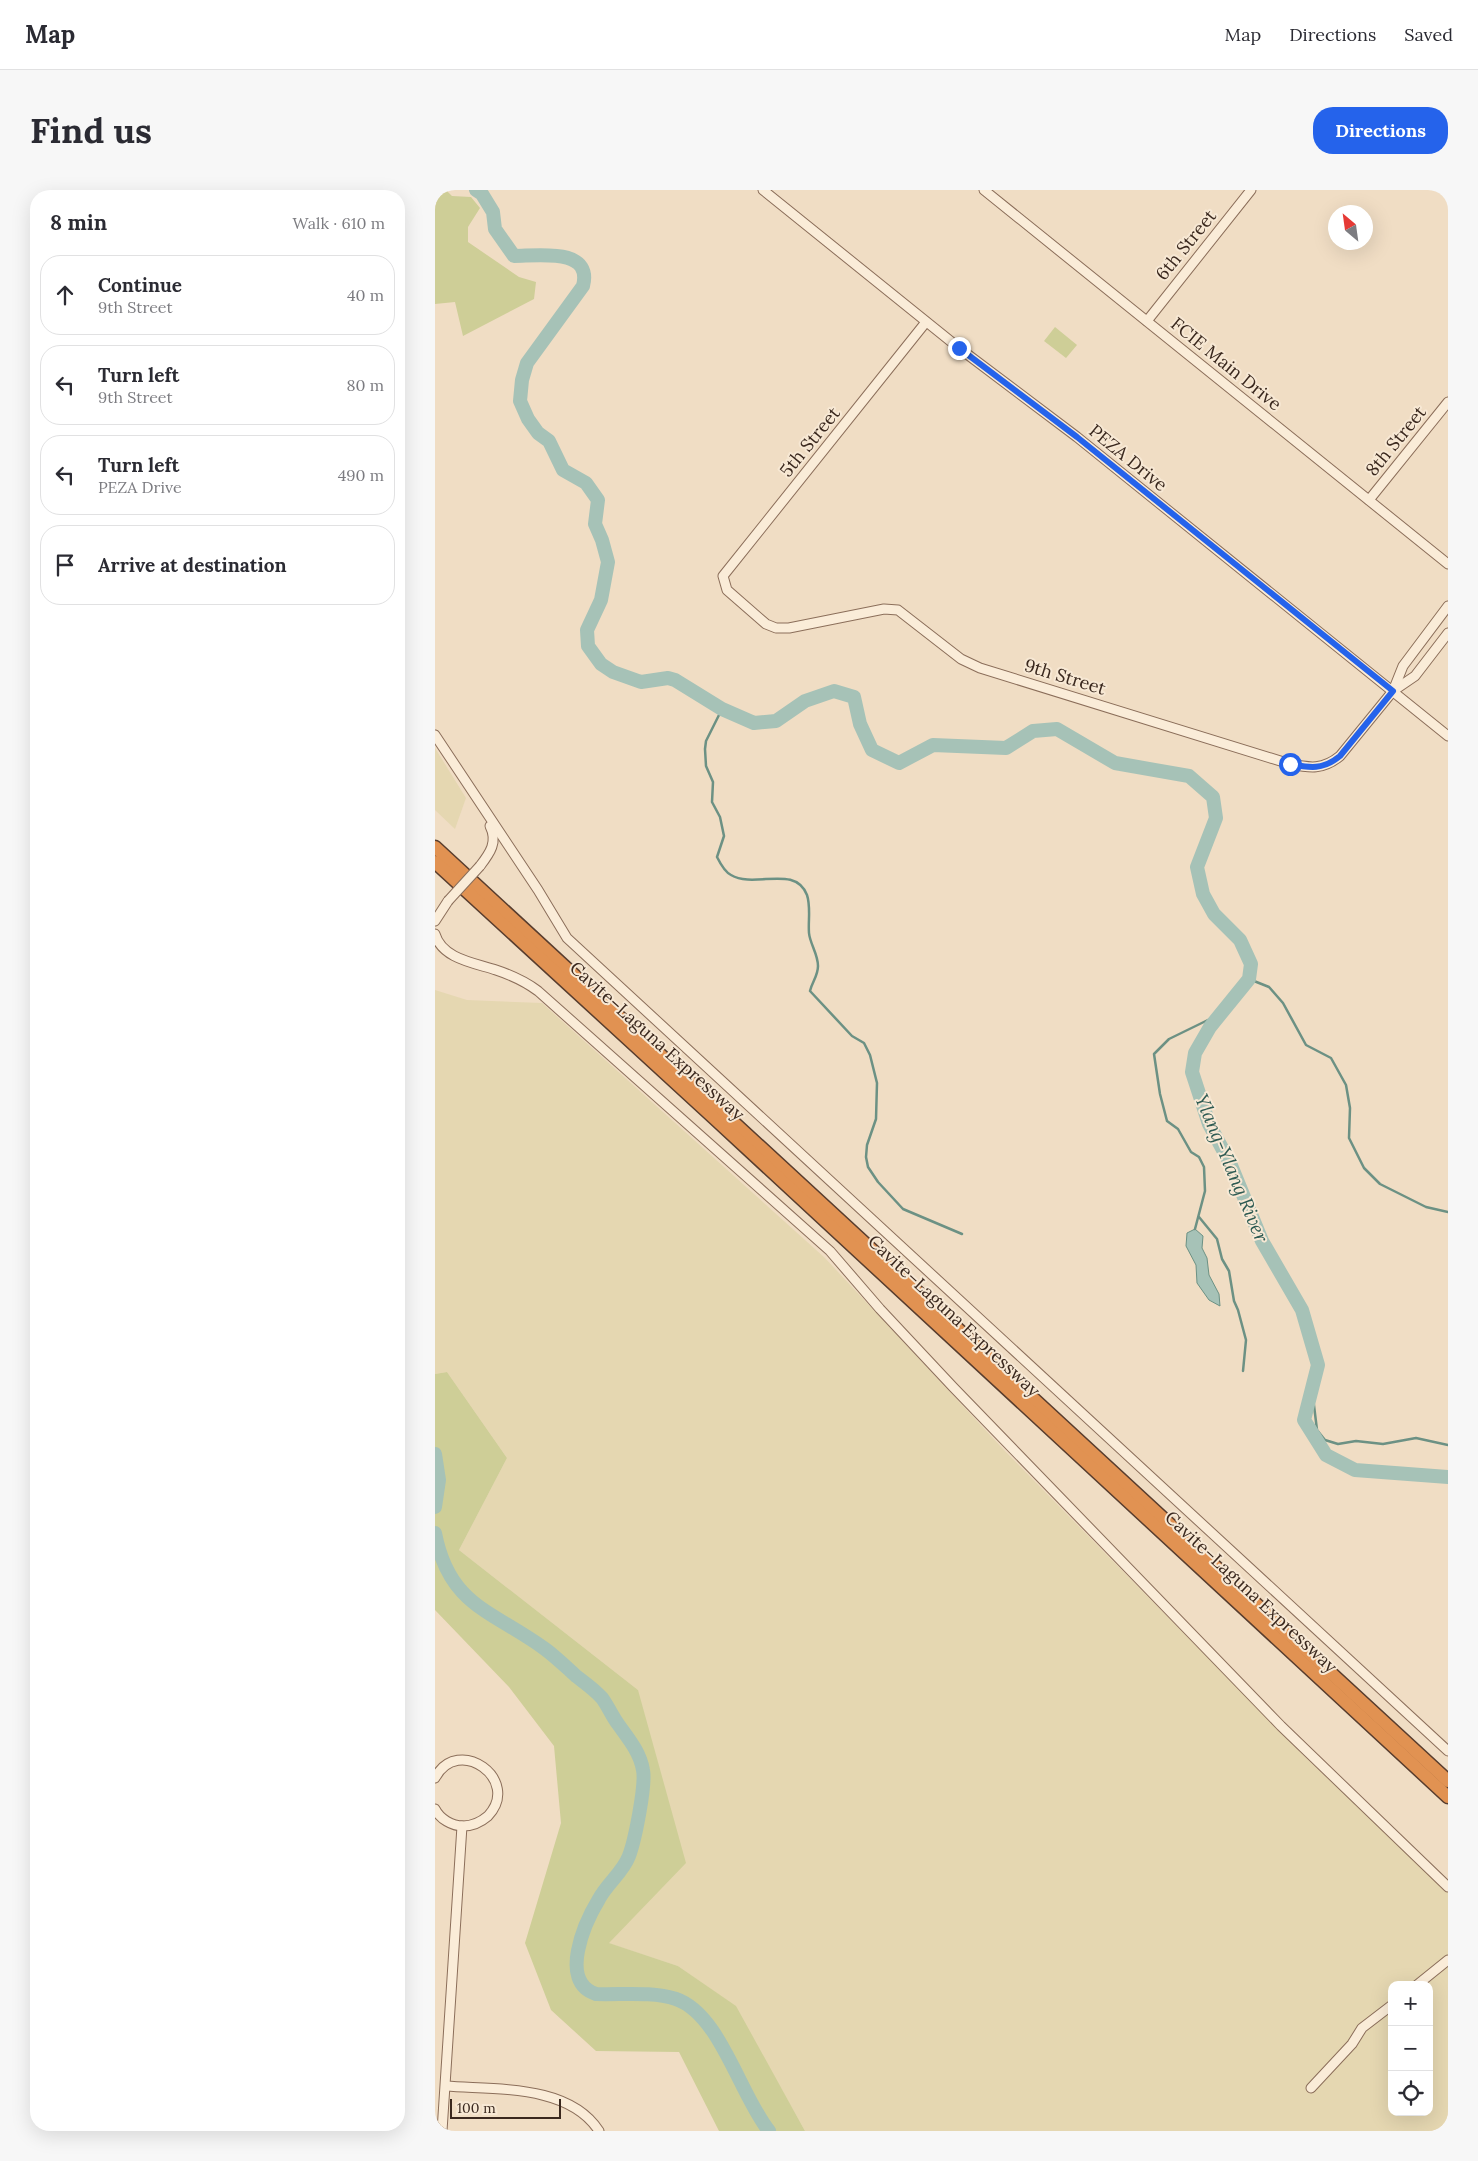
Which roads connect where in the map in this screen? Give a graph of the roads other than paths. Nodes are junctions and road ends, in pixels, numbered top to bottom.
1 (763, 190) edge
2 (984, 190) edge
3 (1251, 190) edge
4 (1147, 320) junction
5 (926, 322) junction
6 (1448, 402) edge
7 (1369, 500) junction
8 (1448, 564) edge
9 (724, 584) joint
10 (1448, 606) edge
11 (1448, 633) edge
12 (1393, 691) junction
13 (435, 736) edge
14 (1448, 736) edge
15 (477, 800) junction
16 (435, 847) edge
17 (435, 862) edge
18 (435, 921) edge
19 (435, 934) edge
20 (1448, 1751) edge
21 (435, 1778) edge
22 (1448, 1780) edge
23 (1448, 1797) edge
24 (435, 1809) edge
25 (462, 1826) junction
26 (1448, 1887) edge
27 (1448, 1960) edge
28 (1422, 1981) edge
29 (1388, 2008) edge
30 (446, 2086) junction
31 (1311, 2088) dead end
32 (442, 2131) edge
33 (599, 2131) edge

1 - 5 street, PEZA Drive
2 - 4 street, FCIE Main Drive
3 - 4 street, 6th Street
4 - 7 street, FCIE Main Drive
5 - 9 street, 5th Street
5 - 12 street, PEZA Drive
6 - 7 street, 8th Street
7 - 8 street, FCIE Main Drive
9 - 12 street, 9th Street
10 - 12 street, 9th Street
11 - 12 street, 9th Street
12 - 14 street, PEZA Drive
13 - 15 street
15 - 18 street, bridge
15 - 20 street
16 - 22 highway, Cavite–Laguna Expressway
17 - 23 highway, Cavite–Laguna Expressway
19 - 26 street
21 - 25 street
24 - 25 street
25 - 30 street
27 - 28 street
29 - 31 street
30 - 32 street
30 - 33 street

